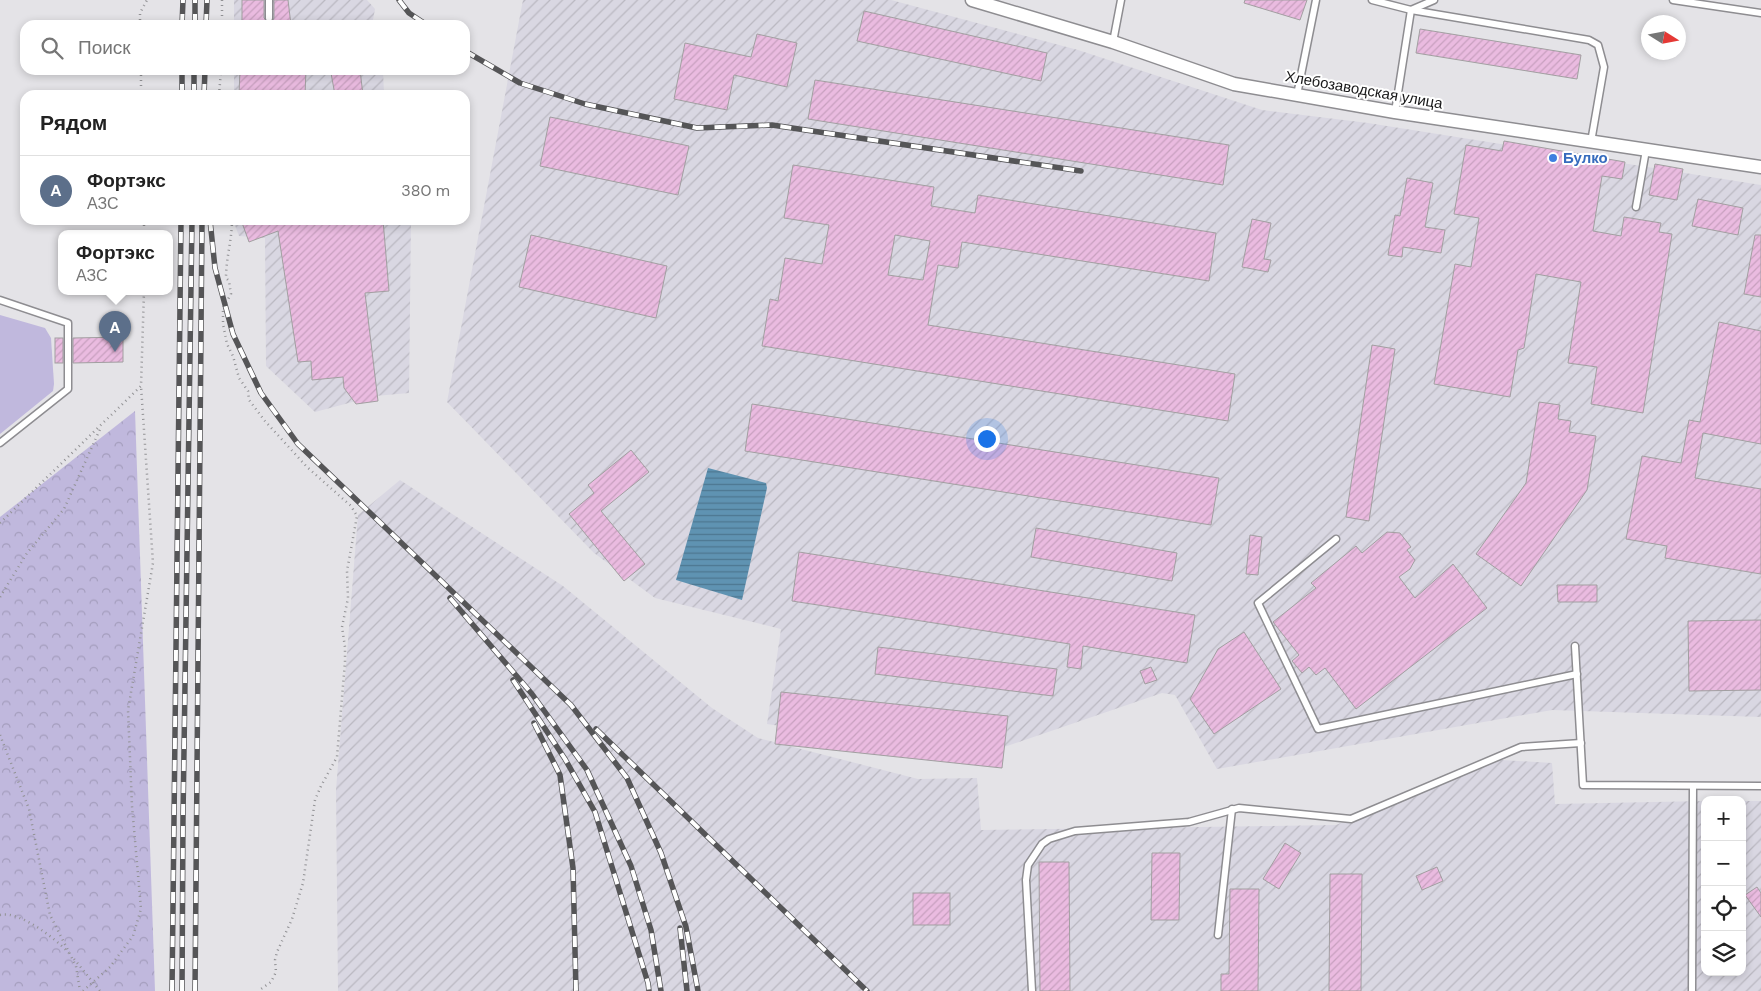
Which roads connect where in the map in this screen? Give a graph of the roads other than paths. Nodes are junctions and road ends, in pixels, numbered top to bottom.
1 (269, 0) edge
2 (972, 0) edge
3 (1121, 0) edge
4 (1316, 0) edge
5 (1372, 0) edge
6 (1434, 0) edge
7 (1673, 0) edge
8 (1412, 10) junction
9 (1761, 13) edge
10 (269, 18) dead end
11 (1113, 42) junction
12 (1297, 95) junction
13 (1395, 112) junction
14 (1591, 142) junction
15 (1646, 150) junction
16 (1761, 167) edge
17 (1636, 207) dead end
18 (0, 300) edge
19 (0, 442) edge
20 (1336, 539) dead end
21 (1576, 646) dead end
22 (1577, 674) junction
23 (1580, 743) junction
24 (1693, 786) junction
25 (1761, 786) edge
26 (1232, 810) junction
27 (1218, 935) dead end
28 (1032, 991) edge
29 (1692, 991) edge

1 - 10 lane
2 - 11 street, Хлебозаводская улица
3 - 11 lane
4 - 12 lane
5 - 8 lane
6 - 8 lane
7 - 9 lane
8 - 13 lane
8 - 14 lane
11 - 12 street, Хлебозаводская улица
12 - 13 street, Хлебозаводская улица
13 - 14 street, Хлебозаводская улица
14 - 15 street, Хлебозаводская улица
15 - 16 street, Хлебозаводская улица
15 - 17 lane
18 - 19 lane
20 - 22 lane
21 - 22 lane
22 - 23 lane
23 - 24 lane
23 - 26 lane
24 - 25 lane
24 - 29 lane
26 - 27 lane
26 - 28 lane

